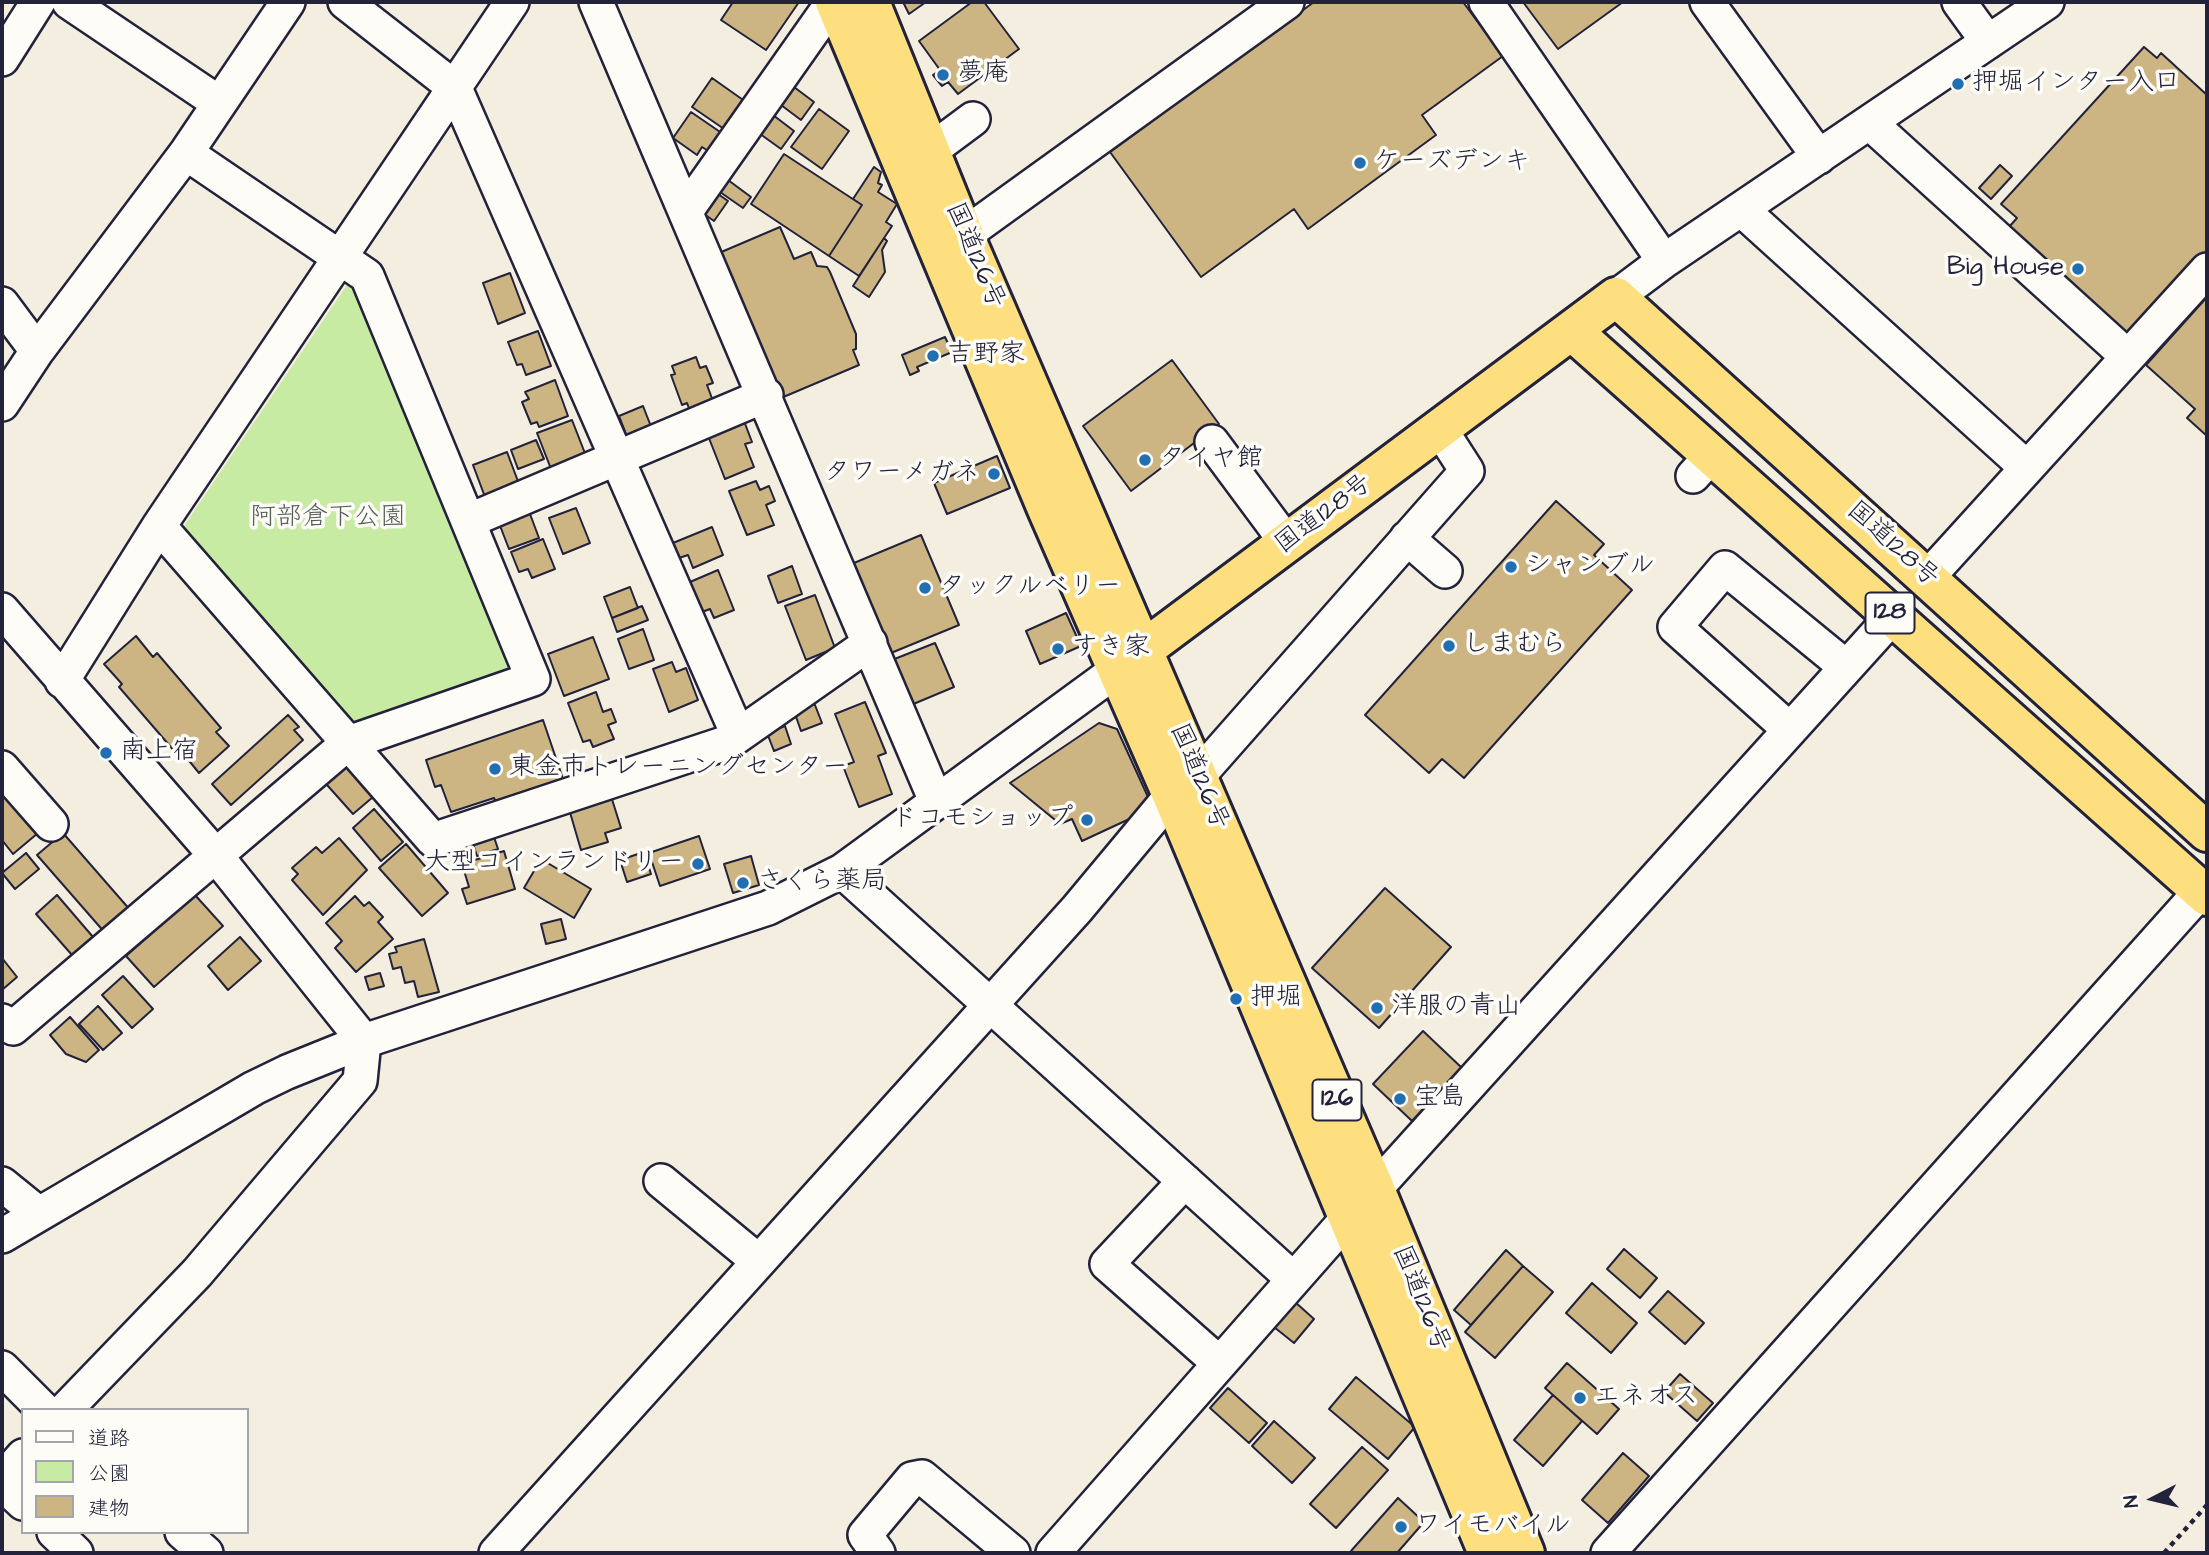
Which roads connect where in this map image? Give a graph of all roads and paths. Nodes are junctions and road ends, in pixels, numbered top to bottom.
1 (38, 2) edge
2 (69, 2) edge
3 (288, 2) edge
4 (345, 2) edge
5 (512, 2) edge
6 (596, 2) edge
7 (834, 2) edge
8 (870, 2) edge
9 (1287, 2) edge
10 (1486, 2) edge
11 (1707, 2) edge
12 (1959, 2) edge
13 (2047, 2) edge
14 (1988, 42) junction
15 (2, 59) edge
16 (455, 88) junction
17 (219, 103) junction
18 (973, 119) dead end
19 (1870, 123) junction
20 (930, 151) junction
21 (186, 153) junction
22 (1819, 157) junction
23 (1742, 210) junction
24 (686, 211) junction
25 (964, 235) junction
26 (340, 259) junction
27 (1664, 261) junction
28 (2207, 270) edge
29 (1616, 297) junction
30 (2, 304) edge
31 (1572, 331) junction
32 (37, 351) junction
33 (2128, 357) junction
34 (766, 395) junction
35 (2, 404) edge
36 (1440, 429) junction
37 (1212, 442) dead end
38 (617, 456) junction
39 (2027, 468) junction
40 (468, 521) junction
41 (159, 526) junction
42 (1407, 538) junction
43 (1287, 543) junction
44 (1444, 571) dead end
45 (1928, 577) junction
46 (2, 610) edge
47 (1893, 616) junction
48 (870, 643) junction
49 (1130, 660) junction
50 (1846, 667) junction
51 (62, 681) junction
52 (1790, 730) junction
53 (738, 736) junction
54 (348, 743) junction
55 (3, 771) edge
56 (1185, 785) junction
57 (936, 801) junction
58 (51, 824) dead end
59 (2207, 832) edge
60 (217, 857) junction
61 (842, 871) junction
62 (2205, 891) edge
63 (988, 1004) junction
64 (2, 1021) edge
65 (364, 1041) junction
66 (661, 1181) dead end
67 (1185, 1181) junction
68 (2, 1184) edge
69 (1375, 1189) junction
70 (39, 1214) junction
71 (1348, 1218) junction
72 (2, 1236) edge
73 (758, 1261) junction
74 (1293, 1279) junction
75 (1219, 1363) junction
76 (2, 1368) edge
77 (42, 1408) edge
78 (67, 1408) edge
79 (21, 1458) edge
80 (2, 1481) edge
81 (21, 1501) edge
82 (2207, 1505) edge
83 (56, 1534) edge
84 (184, 1534) edge
85 (1063, 1550) edge
86 (76, 1553) edge
87 (206, 1553) edge
88 (496, 1553) edge
89 (878, 1553) edge
90 (1013, 1553) edge
91 (1488, 1553) edge
92 (1525, 1553) edge
93 (1608, 1553) edge
94 (2164, 1553) edge

1 - 15 street
2 - 17 street
3 - 17 street
4 - 16 street
5 - 16 street
6 - 24 street
7 - 24 street
7 - 49 highway, 国道126号 / 126
8 - 20 highway, 国道126号 / 126
9 - 25 street
10 - 27 street
11 - 22 street
12 - 14 street
13 - 14 street
14 - 19 street
16 - 26 street
16 - 38 street
17 - 21 street
18 - 20 street
19 - 22 street
19 - 33 street
20 - 25 highway, 国道126号 / 126
21 - 26 street
21 - 32 street
22 - 23 street
23 - 27 street
23 - 39 street
24 - 34 street
25 - 49 highway, 国道126号 / 126
26 - 40 street
26 - 41 street
27 - 29 street
28 - 33 street
29 - 31 highway, 国道128号
29 - 45 highway, 国道128号 / 128
30 - 32 street
31 - 36 highway, 国道128号
31 - 47 highway, 国道128号 / 128
32 - 35 street
33 - 39 street
34 - 38 street
34 - 48 street
36 - 42 street
36 - 43 highway, 国道128号
37 - 43 street
38 - 40 street
38 - 53 street
39 - 45 street
40 - 54 street
41 - 51 street
41 - 54 street
42 - 44 street
42 - 56 street
43 - 49 highway, 国道128号
45 - 47 highway
45 - 59 highway, 国道128号 / 128
46 - 51 street
47 - 50 street
47 - 62 highway, 国道128号 / 128
48 - 53 street
48 - 57 street
49 - 56 highway, 国道126号 / 126
49 - 57 street
50 - 52 street
50 - 52 street
51 - 60 street
52 - 69 street
53 - 54 street
54 - 60 street
55 - 58 street
56 - 63 street
56 - 69 highway, 国道126号 / 126
56 - 71 highway, 国道126号 / 126
57 - 61 street
60 - 64 street
60 - 65 street
61 - 63 street
61 - 65 street
62 - 93 street
63 - 67 street
63 - 73 street
65 - 70 street
65 - 78 street
66 - 73 street
67 - 74 street
67 - 75 street
68 - 70 street
69 - 92 highway, 国道126号 / 126
70 - 72 street
71 - 74 street
71 - 91 highway, 国道126号 / 126
73 - 88 street
74 - 75 street
75 - 85 street
76 - 77 street
79 - 80 street
80 - 81 street
82 - 94 path
83 - 86 street
84 - 87 street
89 - 90 street

